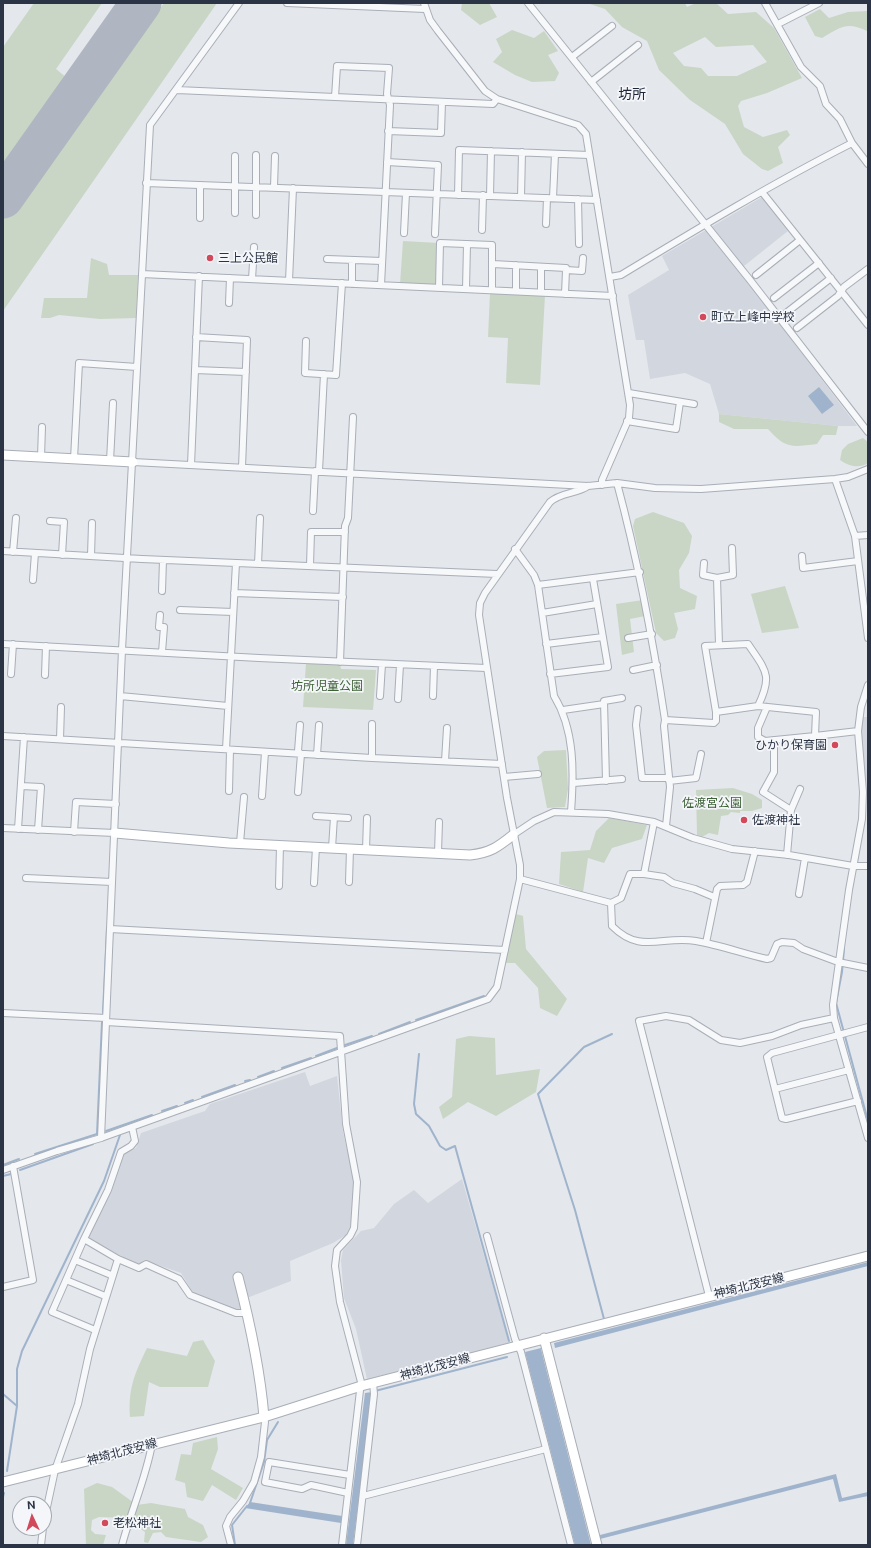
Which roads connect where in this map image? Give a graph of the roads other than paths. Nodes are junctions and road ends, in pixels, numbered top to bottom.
1 (239, 3) edge
2 (287, 3) edge
3 (528, 3) edge
4 (819, 3) edge
5 (766, 4) edge
6 (425, 6) edge
7 (778, 24) junction
8 (612, 26) dead end
9 (638, 45) dead end
10 (572, 57) junction
11 (591, 82) junction
12 (176, 90) junction
13 (335, 97) junction
14 (388, 99) junction
15 (497, 99) junction
16 (442, 102) junction
17 (388, 131) junction
18 (852, 143) junction
19 (491, 151) junction
20 (522, 152) junction
21 (555, 154) junction
22 (256, 155) dead end
23 (589, 155) junction
24 (236, 156) dead end
25 (275, 156) dead end
26 (387, 162) junction
27 (868, 164) edge
28 (146, 183) junction
29 (200, 184) junction
30 (235, 186) junction
31 (256, 187) junction
32 (274, 187) junction
33 (293, 188) junction
34 (385, 192) junction
35 (762, 192) junction
36 (406, 193) junction
37 (437, 194) junction
38 (458, 195) junction
39 (486, 196) junction
40 (521, 197) junction
41 (550, 198) junction
42 (578, 199) junction
43 (597, 200) junction
44 (235, 213) dead end
45 (256, 215) dead end
46 (200, 218) dead end
47 (546, 224) dead end
48 (706, 225) junction
49 (482, 230) dead end
50 (404, 233) dead end
51 (435, 234) dead end
52 (800, 240) junction
53 (467, 244) junction
54 (579, 244) dead end
55 (254, 247) dead end
56 (583, 258) dead end
57 (327, 259) dead end
58 (352, 260) junction
59 (382, 261) junction
60 (493, 264) junction
61 (819, 264) junction
62 (516, 265) junction
63 (541, 267) junction
64 (868, 269) edge
65 (566, 270) junction
66 (142, 274) junction
67 (756, 275) dead end
68 (199, 276) junction
69 (230, 278) junction
70 (610, 278) junction
71 (831, 278) junction
72 (252, 279) junction
73 (289, 281) junction
74 (342, 283) junction
75 (352, 284) junction
76 (381, 285) junction
77 (439, 288) junction
78 (466, 289) junction
79 (492, 290) junction
80 (516, 291) junction
81 (841, 291) junction
82 (541, 292) junction
83 (565, 294) junction
84 (613, 296) junction
85 (774, 298) dead end
86 (229, 303) dead end
87 (786, 314) dead end
88 (867, 321) edge
89 (797, 328) dead end
90 (196, 337) junction
91 (306, 341) dead end
92 (138, 367) junction
93 (195, 370) junction
94 (246, 372) junction
95 (324, 374) junction
96 (629, 393) junction
97 (680, 402) junction
98 (113, 403) dead end
99 (694, 404) dead end
100 (353, 417) dead end
101 (627, 421) junction
102 (42, 427) dead end
103 (867, 430) edge
104 (3, 455) edge
105 (41, 457) junction
106 (74, 459) junction
107 (110, 461) junction
108 (133, 462) junction
109 (191, 465) junction
110 (242, 467) junction
111 (868, 469) edge
112 (317, 471) junction
113 (350, 473) junction
114 (835, 479) junction
115 (617, 483) junction
116 (602, 485) junction
117 (588, 486) junction
118 (313, 511) dead end
119 (16, 518) dead end
120 (260, 518) dead end
121 (50, 521) dead end
122 (92, 522) dead end
123 (345, 532) junction
124 (868, 535) edge
125 (855, 536) junction
126 (732, 548) dead end
127 (515, 550) junction
128 (3, 551) edge
129 (13, 552) junction
130 (35, 553) junction
131 (62, 555) junction
132 (90, 556) junction
133 (802, 556) dead end
134 (127, 558) junction
135 (163, 560) junction
136 (858, 561) junction
137 (236, 563) junction
138 (704, 563) dead end
139 (258, 564) junction
140 (310, 566) junction
141 (344, 568) junction
142 (640, 572) junction
143 (497, 574) junction
144 (593, 578) junction
145 (717, 578) junction
146 (33, 580) dead end
147 (538, 585) junction
148 (162, 591) dead end
149 (234, 593) junction
150 (343, 597) junction
151 (597, 604) junction
152 (180, 610) dead end
153 (233, 612) junction
154 (542, 613) junction
155 (160, 615) dead end
156 (652, 634) junction
157 (603, 637) junction
158 (628, 638) dead end
159 (868, 638) edge
160 (3, 644) edge
161 (13, 644) junction
162 (546, 644) junction
163 (719, 645) junction
164 (46, 646) junction
165 (122, 650) junction
166 (162, 652) junction
167 (231, 657) junction
168 (340, 662) junction
169 (382, 664) junction
170 (400, 665) junction
171 (434, 666) junction
172 (657, 666) junction
173 (486, 668) junction
174 (633, 670) dead end
175 (11, 674) dead end
176 (550, 674) junction
177 (45, 675) dead end
178 (868, 685) edge
179 (120, 696) junction
180 (380, 696) dead end
181 (433, 696) dead end
182 (622, 698) dead end
183 (398, 699) dead end
184 (604, 704) junction
185 (228, 706) junction
186 (758, 706) junction
187 (61, 707) dead end
188 (767, 707) junction
189 (638, 709) dead end
190 (563, 710) junction
191 (716, 712) junction
192 (665, 720) junction
193 (372, 724) dead end
194 (300, 725) dead end
195 (319, 726) dead end
196 (447, 728) dead end
197 (858, 732) junction
198 (3, 736) edge
199 (815, 736) junction
200 (24, 737) junction
201 (60, 739) junction
202 (774, 740) junction
203 (119, 742) junction
204 (228, 750) junction
205 (265, 752) junction
206 (300, 754) junction
207 (701, 754) dead end
208 (317, 755) junction
209 (372, 758) junction
210 (445, 761) junction
211 (502, 764) junction
212 (538, 774) dead end
213 (504, 777) junction
214 (622, 779) dead end
215 (669, 779) junction
216 (606, 780) junction
217 (574, 783) junction
218 (21, 786) junction
219 (800, 789) dead end
220 (229, 791) dead end
221 (298, 792) dead end
222 (262, 796) dead end
223 (244, 797) dead end
224 (116, 804) junction
225 (791, 810) junction
226 (571, 812) junction
227 (316, 816) dead end
228 (334, 817) junction
229 (348, 818) dead end
230 (367, 818) dead end
231 (439, 822) dead end
232 (654, 822) junction
233 (666, 826) junction
234 (3, 828) edge
235 (18, 829) junction
236 (38, 830) junction
237 (74, 832) junction
238 (115, 833) junction
239 (513, 835) junction
240 (240, 843) junction
241 (280, 845) junction
242 (316, 847) junction
243 (332, 848) junction
244 (350, 849) junction
245 (366, 850) junction
246 (755, 851) junction
247 (438, 853) junction
248 (787, 855) junction
249 (805, 858) junction
250 (853, 866) junction
251 (868, 866) edge
252 (644, 874) junction
253 (26, 878) dead end
254 (520, 879) junction
255 (112, 882) junction
256 (349, 882) dead end
257 (314, 883) dead end
258 (279, 886) dead end
259 (799, 894) dead end
260 (714, 897) junction
261 (611, 903) junction
262 (110, 929) junction
263 (706, 943) junction
264 (505, 950) junction
265 (838, 962) junction
266 (868, 968) edge
267 (3, 1013) edge
268 (834, 1018) junction
269 (106, 1020) junction
270 (868, 1027) edge
271 (839, 1035) junction
272 (341, 1053) junction
273 (849, 1070) junction
274 (775, 1089) junction
275 (858, 1101) junction
276 (132, 1127) junction
277 (101, 1138) junction
278 (868, 1138) edge
279 (13, 1166) junction
280 (3, 1170) edge
281 (487, 1236) dead end
282 (84, 1239) junction
283 (868, 1256) edge
284 (118, 1259) junction
285 (76, 1260) junction
286 (111, 1276) junction
287 (238, 1277) dead end
288 (66, 1280) junction
289 (3, 1287) edge
290 (105, 1296) junction
291 (709, 1296) junction
292 (247, 1313) junction
293 (95, 1330) junction
294 (544, 1338) junction
295 (518, 1345) junction
296 (361, 1386) junction
297 (374, 1388) junction
298 (264, 1417) junction
299 (152, 1444) junction
300 (546, 1449) junction
301 (55, 1470) junction
302 (350, 1475) junction
303 (3, 1482) edge
304 (348, 1493) junction
305 (49, 1496) edge
306 (363, 1496) junction
307 (122, 1545) edge
308 (230, 1545) edge
309 (342, 1545) edge
310 (357, 1545) edge
311 (571, 1545) edge
312 (597, 1545) edge

1 - 12 street
2 - 6 street
3 - 10 street
4 - 7 street
5 - 7 street
6 - 15 street
7 - 18 street
8 - 10 street
9 - 11 street
10 - 11 street
11 - 48 street
12 - 13 street
12 - 28 street
13 - 14 street
13 - 14 street
14 - 16 street
14 - 17 street
15 - 16 street
15 - 23 street
16 - 17 street
17 - 26 street
18 - 27 street
18 - 35 street
19 - 20 street
19 - 38 street
19 - 39 street
20 - 21 street
20 - 40 street
21 - 23 street
21 - 41 street
22 - 31 street
23 - 43 street
24 - 30 street
25 - 32 street
26 - 34 street
26 - 37 street
28 - 29 street
28 - 66 street
29 - 30 street
29 - 46 street
30 - 31 street
30 - 44 street
31 - 32 street
31 - 45 street
32 - 33 street
33 - 34 street
33 - 73 street
34 - 36 street
34 - 59 street
35 - 48 street
35 - 52 street
36 - 37 street
36 - 50 street
37 - 38 street
37 - 51 street
38 - 39 street
39 - 40 street
39 - 49 street
40 - 41 street
41 - 42 street
41 - 47 street
42 - 43 street
42 - 54 street
43 - 70 street
48 - 70 street
48 - 103 street
52 - 61 street
52 - 67 street
53 - 60 street
53 - 77 street
53 - 78 street
55 - 72 street
56 - 65 street
57 - 58 street
58 - 59 street
58 - 75 street
59 - 76 street
60 - 62 street
60 - 79 street
61 - 71 street
61 - 85 street
62 - 63 street
62 - 80 street
63 - 65 street
63 - 82 street
64 - 81 street
65 - 83 street
66 - 68 street
66 - 92 street
68 - 69 street
68 - 90 street
69 - 72 street
69 - 86 street
70 - 84 street
71 - 81 street
71 - 87 street
72 - 73 street
73 - 74 street
74 - 75 street
74 - 95 street
75 - 76 street
76 - 77 street
77 - 78 street
78 - 79 street
79 - 80 street
80 - 82 street
81 - 88 street
81 - 89 street
82 - 83 street
83 - 84 street
84 - 96 street
90 - 93 street
90 - 94 street
91 - 95 street
92 - 106 street
92 - 108 street
93 - 94 street
93 - 109 street
94 - 110 street
95 - 112 street
96 - 97 street
96 - 101 street
97 - 99 street
97 - 101 street
98 - 107 street
100 - 113 street
101 - 116 street
102 - 105 street
104 - 105 street
105 - 106 street
106 - 107 street
107 - 108 street
108 - 109 street
108 - 134 street
109 - 110 street
110 - 112 street
111 - 114 street
112 - 113 street
112 - 118 street
113 - 117 street
113 - 123 street
114 - 115 street
114 - 125 street
115 - 116 street
115 - 142 street
116 - 117 street
117 - 127 street
119 - 129 street
120 - 139 street
121 - 131 street
122 - 132 street
123 - 140 street
123 - 141 street
124 - 125 street
125 - 136 street
126 - 145 street
127 - 143 street
127 - 147 street
128 - 129 street
129 - 130 street
130 - 131 street
130 - 146 street
131 - 132 street
132 - 134 street
133 - 136 street
134 - 135 street
134 - 165 street
135 - 137 street
135 - 148 street
136 - 159 street
137 - 139 street
137 - 149 street
138 - 145 street
139 - 140 street
140 - 141 street
141 - 143 street
141 - 150 street
142 - 144 street
142 - 156 street
143 - 173 street
144 - 147 street
144 - 151 street
145 - 163 street
147 - 154 street
149 - 150 street
149 - 153 street
150 - 168 street
151 - 154 street
151 - 157 street
152 - 153 street
153 - 167 street
154 - 162 street
155 - 166 street
156 - 158 street
156 - 172 street
157 - 162 street
157 - 176 street
160 - 161 street
161 - 164 street
161 - 175 street
162 - 176 street
163 - 186 street
163 - 191 street
164 - 165 street
164 - 177 street
165 - 166 street
165 - 179 street
166 - 167 street
167 - 168 street
167 - 185 street
168 - 169 street
169 - 170 street
169 - 180 street
170 - 171 street
170 - 183 street
171 - 173 street
171 - 181 street
172 - 174 street
172 - 192 street
173 - 211 street
176 - 190 street
178 - 197 street
179 - 185 street
179 - 203 street
182 - 184 street
184 - 190 street
184 - 216 street
185 - 204 street
186 - 188 street
186 - 191 street
187 - 201 street
188 - 199 street
188 - 202 street
189 - 215 street
190 - 217 street
191 - 192 street
192 - 215 street
193 - 209 street
194 - 206 street
195 - 208 street
196 - 210 street
197 - 199 street
197 - 250 street
198 - 200 street
199 - 202 street
200 - 201 street
200 - 218 street
201 - 203 street
202 - 225 street
203 - 204 street
203 - 224 street
204 - 205 street
204 - 220 street
205 - 206 street
205 - 222 street
206 - 208 street
206 - 221 street
207 - 215 street
208 - 209 street
209 - 210 street
210 - 211 street
211 - 213 street
212 - 213 street
213 - 239 street
214 - 216 street
215 - 233 street
216 - 217 street
217 - 226 street
218 - 235 street
218 - 236 street
219 - 225 street
223 - 240 street
224 - 237 street
224 - 238 street
225 - 248 street
226 - 232 street
226 - 239 street
227 - 228 street
228 - 229 street
228 - 243 street
230 - 245 street
231 - 247 street
232 - 233 street
232 - 252 street
233 - 246 street
234 - 235 street
235 - 236 street
236 - 237 street
237 - 238 street
238 - 240 street
238 - 255 street
239 - 247 street
239 - 254 street
240 - 241 street
241 - 242 street
241 - 258 street
242 - 243 street
242 - 257 street
243 - 244 street
244 - 245 street
244 - 256 street
245 - 247 street
246 - 248 street
246 - 260 street
248 - 249 street
249 - 250 street
249 - 259 street
250 - 251 street
250 - 265 street
252 - 260 street
252 - 261 street
253 - 255 street
254 - 261 street
254 - 264 street
255 - 262 street
260 - 263 street
261 - 263 street
262 - 264 street
262 - 269 street
263 - 265 street
264 - 272 street
265 - 266 street
265 - 268 street
267 - 269 street
268 - 271 street
268 - 291 street
269 - 272 street
269 - 277 street
270 - 271 street
271 - 273 street
271 - 274 street
272 - 276 street
272 - 296 street
273 - 274 street
273 - 275 street
274 - 275 street
275 - 278 street
276 - 277 street
276 - 282 street
277 - 279 street
279 - 280 street
279 - 289 street
281 - 295 street
282 - 284 street
282 - 285 street
283 - 291 street, 神埼北茂安線
284 - 286 street
284 - 292 street
285 - 286 street
285 - 288 street
286 - 290 street
287 - 292 street
288 - 290 street
288 - 293 street
290 - 293 street
291 - 294 street, 神埼北茂安線
292 - 298 street
293 - 301 street
294 - 295 street, 神埼北茂安線
294 - 312 street
295 - 297 street, 神埼北茂安線
295 - 300 street
296 - 297 street, 神埼北茂安線
296 - 298 street, 神埼北茂安線
296 - 302 street
297 - 306 street
298 - 299 street, 神埼北茂安線
298 - 308 street
299 - 301 street, 神埼北茂安線
299 - 307 street
300 - 306 street
300 - 311 street
301 - 303 street, 神埼北茂安線
301 - 305 street
302 - 304 street
302 - 304 street
304 - 309 street
306 - 310 street

